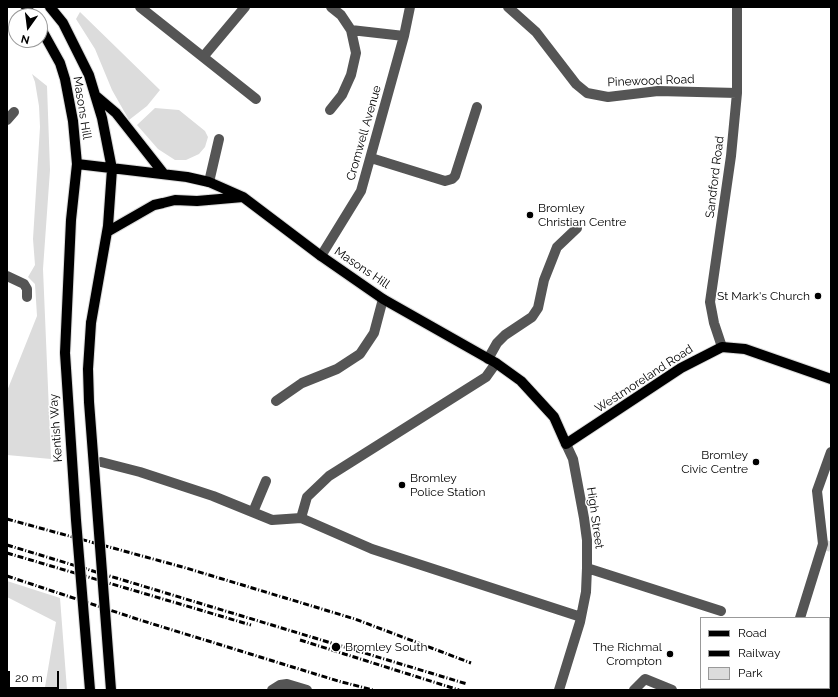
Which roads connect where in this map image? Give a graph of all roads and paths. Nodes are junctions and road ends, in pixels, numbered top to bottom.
1 (50, 7) edge
2 (140, 7) edge
3 (245, 7) edge
4 (331, 7) edge
5 (410, 7) edge
6 (508, 7) edge
7 (737, 7) edge
8 (351, 30) junction
9 (404, 36) junction
10 (48, 42) edge
11 (203, 57) junction
12 (737, 93) junction
13 (96, 96) junction
14 (256, 99) dead end
15 (477, 107) dead end
16 (330, 110) dead end
17 (14, 112) dead end
18 (7, 120) edge
19 (219, 139) dead end
20 (371, 158) junction
21 (77, 164) junction
22 (112, 168) junction
23 (164, 174) junction
24 (209, 182) junction
25 (243, 198) junction
26 (577, 228) dead end
27 (107, 232) junction
28 (321, 256) junction
29 (7, 276) edge
30 (28, 297) dead end
31 (383, 298) junction
32 (722, 347) junction
33 (492, 361) junction
34 (831, 379) edge
35 (276, 401) dead end
36 (566, 444) junction
37 (831, 452) edge
38 (101, 462) dead end
39 (266, 481) dead end
40 (253, 512) junction
41 (301, 518) junction
42 (587, 568) junction
43 (721, 610) dead end
44 (581, 617) junction
45 (800, 617) edge
46 (90, 690) edge
47 (111, 690) edge
48 (272, 690) edge
49 (307, 690) edge
50 (559, 690) edge
51 (634, 690) edge
52 (672, 690) edge

1 - 13 main road, Masons Hill
2 - 11 street
3 - 11 street
4 - 8 street
5 - 9 street, Cromwell Avenue
6 - 12 street, Pinewood Road
7 - 12 street, Sandford Road
8 - 9 street
8 - 16 street
9 - 20 street, Cromwell Avenue
10 - 21 main road, Masons Hill
11 - 14 street
12 - 32 street, Sandford Road
13 - 22 main road, Masons Hill
13 - 23 main road
15 - 20 street
17 - 18 street
19 - 24 street
20 - 28 street, Cromwell Avenue
21 - 22 main road, Masons Hill
21 - 46 main road, Kentish Way, bridge
22 - 23 main road, Masons Hill
22 - 27 main road
23 - 24 main road, Masons Hill
24 - 25 main road, Masons Hill
25 - 27 main road
25 - 28 main road, Masons Hill
26 - 33 street
27 - 47 main road, bridge
28 - 31 main road, Masons Hill
29 - 30 street
31 - 33 main road, Masons Hill
31 - 35 street
32 - 34 main road
32 - 36 main road, Westmoreland Road
33 - 36 main road, Masons Hill
33 - 41 street
36 - 42 street, High Street
37 - 45 street
38 - 40 street
39 - 40 street
40 - 41 street
41 - 44 street
42 - 43 street
42 - 44 street, High Street
44 - 50 street, High Street
48 - 49 street
51 - 52 street

